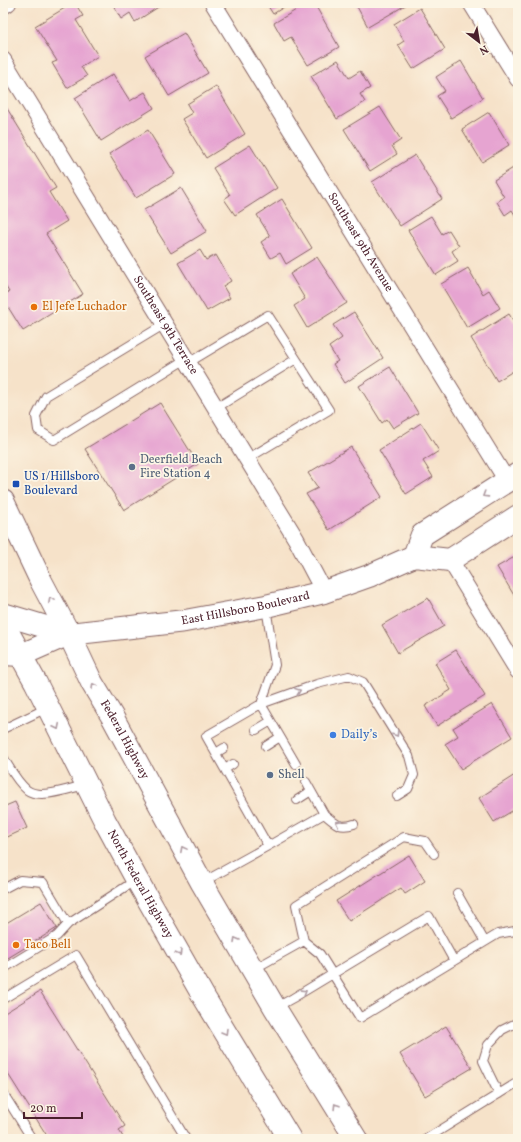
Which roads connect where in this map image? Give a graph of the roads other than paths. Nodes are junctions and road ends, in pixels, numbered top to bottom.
1 (8, 3) edge
2 (213, 3) edge
3 (471, 3) edge
4 (3, 6) edge
5 (3, 60) edge
6 (518, 79) edge
7 (165, 324) junction
8 (296, 359) junction
9 (187, 361) junction
10 (216, 408) junction
11 (247, 459) junction
12 (512, 478) edge
13 (3, 501) edge
14 (518, 516) edge
15 (414, 556) junction
16 (450, 560) junction
17 (324, 592) junction
18 (266, 606) junction
19 (3, 614) edge
20 (3, 623) edge
21 (69, 634) junction
22 (12, 655) edge
23 (518, 672) edge
24 (261, 704) junction
25 (48, 708) junction
26 (271, 721) junction
27 (3, 729) edge
28 (256, 730) dead end
29 (280, 737) junction
30 (266, 746) dead end
31 (224, 748) dead end
32 (216, 753) junction
33 (3, 757) edge
34 (234, 764) dead end
35 (296, 764) dead end
36 (225, 769) junction
37 (306, 782) dead end
38 (86, 784) junction
39 (248, 791) dead end
40 (311, 791) junction
41 (240, 796) junction
42 (397, 796) dead end
43 (297, 800) dead end
44 (324, 814) junction
45 (263, 819) dead end
46 (255, 823) junction
47 (354, 824) dead end
48 (268, 846) junction
49 (434, 854) dead end
50 (137, 880) junction
51 (202, 883) junction
52 (3, 888) edge
53 (457, 893) dead end
54 (68, 924) junction
55 (518, 934) edge
56 (304, 941) junction
57 (485, 942) junction
58 (454, 961) junction
59 (3, 969) edge
60 (254, 972) junction
61 (333, 974) junction
62 (3, 999) edge
63 (275, 1008) junction
64 (518, 1024) edge
65 (518, 1082) edge
66 (3, 1093) edge
67 (499, 1094) junction
68 (282, 1136) edge
69 (32, 1139) edge
70 (186, 1139) edge
71 (356, 1139) edge
72 (426, 1139) edge

1 - 4 street
2 - 12 street, Southeast 9th Avenue
3 - 6 street
5 - 7 street, Southeast 9th Terrace
7 - 9 street, Southeast 9th Terrace
7 - 9 lane
8 - 9 lane
8 - 10 lane
8 - 11 lane
9 - 10 street, Southeast 9th Terrace
10 - 11 street, Southeast 9th Terrace
11 - 17 street, Southeast 9th Terrace
12 -> 15 main road
21 -> 13 main road, Federal Highway
14 - 16 main road
15 - 16 main road
15 - 17 main road, East Hillsboro Boulevard
16 - 23 street
17 - 18 main road, East Hillsboro Boulevard
18 - 21 main road, East Hillsboro Boulevard
18 - 24 lane
19 - 21 main road, East Hillsboro Boulevard
20 - 22 main road, North Federal Highway
21 - 22 main road, East Hillsboro Boulevard
51 -> 21 main road, Federal Highway
22 - 25 main road, North Federal Highway
24 - 26 lane
24 - 32 lane
24 -> 42 lane
25 - 27 lane
25 -> 38 main road, North Federal Highway
26 - 28 lane
26 - 29 lane
29 - 30 lane
29 - 35 lane
31 - 32 lane
32 - 36 lane
33 - 38 lane
34 - 36 lane
36 - 41 lane
37 - 40 lane
38 - 50 main road, North Federal Highway
39 - 41 lane
40 - 43 lane
40 - 44 lane
41 - 46 lane
47 -> 44 lane
44 - 48 lane
45 - 46 lane
46 - 48 lane
48 - 51 lane
49 - 56 lane
50 - 54 lane
50 -> 68 main road, North Federal Highway
60 -> 51 main road, Federal Highway
52 - 54 lane
53 - 57 lane
54 - 59 lane
55 - 57 lane
56 - 60 lane
56 - 61 lane
57 - 58 lane
58 - 61 lane
58 - 61 lane
60 - 63 main road
63 -> 61 lane
62 - 70 lane
71 -> 63 main road
64 - 67 lane
65 - 67 lane
66 - 69 lane
67 - 72 lane

